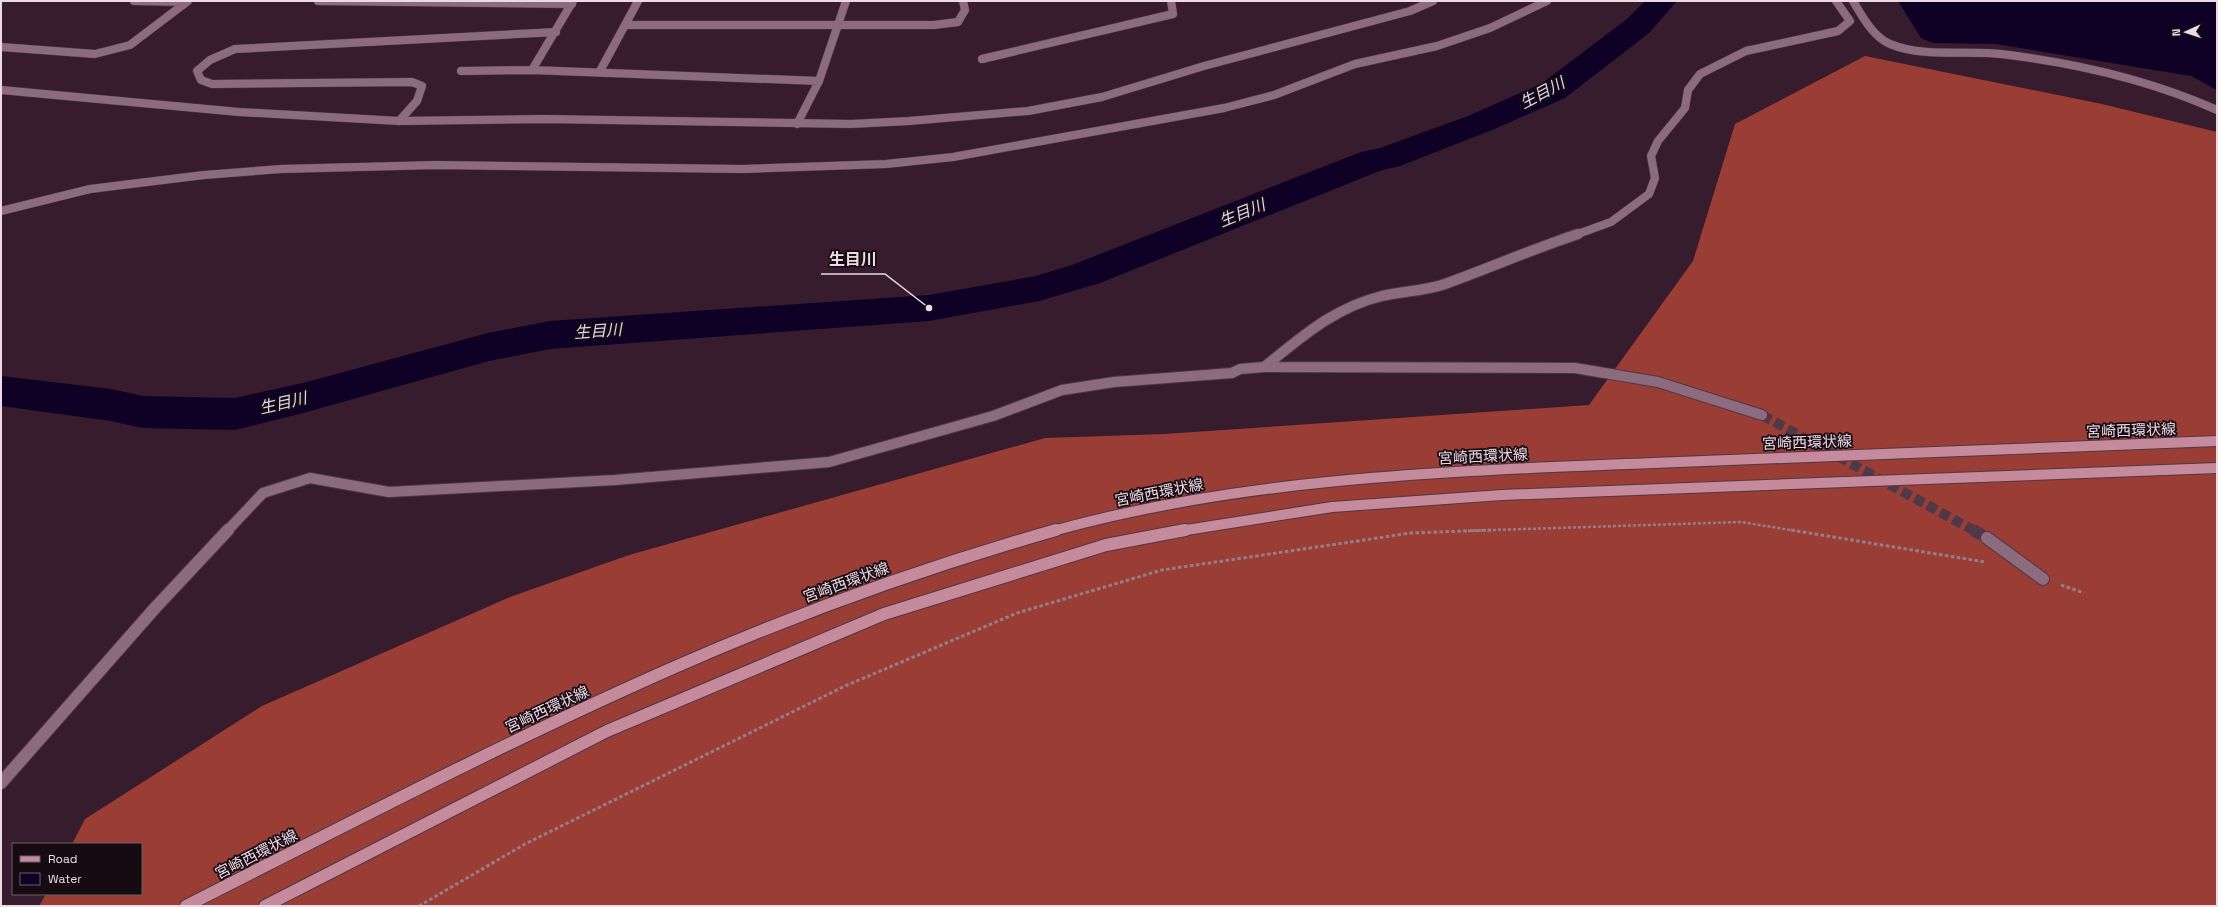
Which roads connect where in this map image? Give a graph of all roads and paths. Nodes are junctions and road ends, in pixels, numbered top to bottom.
1 (134, 1) edge
2 (318, 1) edge
3 (638, 1) edge
4 (846, 1) edge
5 (963, 1) edge
6 (1171, 1) edge
7 (1434, 1) edge
8 (1547, 1) edge
9 (1836, 1) edge
10 (1853, 1) edge
11 (186, 2) edge
12 (573, 2) edge
13 (840, 25) junction
14 (625, 26) junction
15 (556, 32) junction
16 (1, 47) edge
17 (982, 59) dead end
18 (532, 70) junction
19 (461, 71) dead end
20 (600, 72) junction
21 (819, 81) junction
22 (1, 90) edge
23 (2217, 110) edge
24 (399, 121) junction
25 (797, 124) junction
26 (1, 212) edge
27 (1264, 367) junction
28 (1762, 415) tunnel mouth
29 (2217, 441) edge
30 (2217, 468) edge
31 (1987, 538) tunnel mouth
32 (1991, 563) dead end
33 (2043, 579) joint
34 (2084, 593) dead end
35 (1, 782) edge
36 (186, 906) edge
37 (265, 906) edge
38 (419, 906) edge

1 - 11 street
2 - 12 street
3 - 14 street
4 - 13 street
5 - 13 street
6 - 17 street
7 - 25 street
8 - 26 street
9 - 27 street
10 - 23 street
11 - 16 street
12 - 15 street
13 - 14 street
13 - 21 street
14 - 20 street
15 - 18 street
15 - 24 street
18 - 19 street
18 - 20 street
20 - 21 street
21 - 25 street
22 - 24 street
24 - 25 street
27 - 28 street
27 - 35 street
29 - 36 main road, 宮崎西環状線
30 - 37 main road
31 - 33 street
32 - 38 path
33 - 34 path

